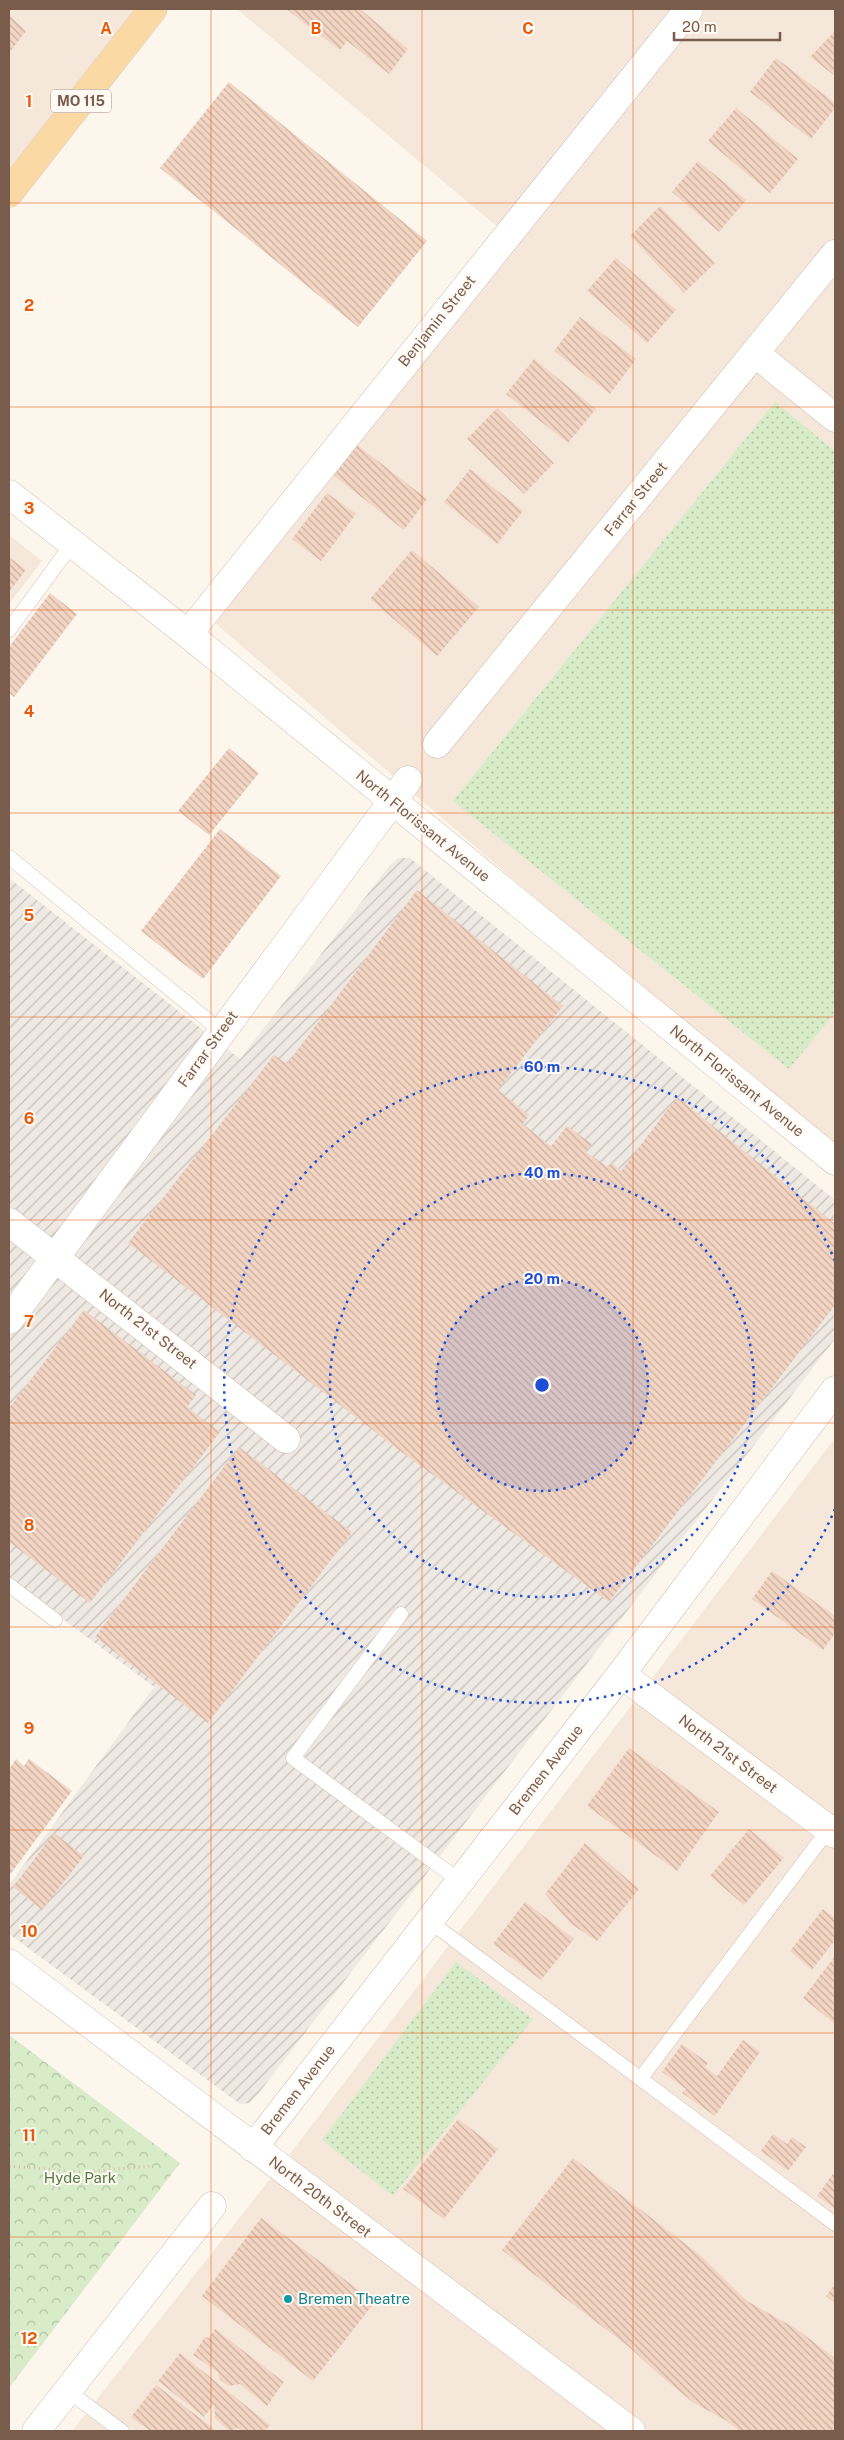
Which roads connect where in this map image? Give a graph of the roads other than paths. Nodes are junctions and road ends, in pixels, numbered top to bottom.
1 (153, 9) edge
2 (689, 9) edge
3 (9, 193) edge
4 (835, 254) edge
5 (755, 353) junction
6 (835, 418) edge
7 (9, 494) edge
8 (72, 544) junction
9 (9, 630) edge
10 (188, 634) junction
11 (437, 744) dead end
12 (400, 790) junction
13 (9, 856) edge
14 (221, 1031) junction
15 (835, 1161) edge
16 (9, 1222) edge
17 (56, 1257) junction
18 (9, 1320) edge
19 (835, 1390) edge
20 (286, 1438) dead end
21 (9, 1585) edge
22 (400, 1614) dead end
23 (55, 1620) dead end
24 (621, 1674) junction
25 (833, 1828) edge
26 (460, 1881) junction
27 (429, 1921) junction
28 (9, 1963) edge
29 (641, 2078) junction
30 (254, 2148) junction
31 (212, 2206) dead end
32 (835, 2224) edge
33 (68, 2390) junction
34 (36, 2431) edge
35 (122, 2431) edge
36 (631, 2431) edge

1 - 3 main road, MO 115
2 - 10 street, Benjamin Street
4 - 5 street, Farrar Street
5 - 6 street
5 - 11 street, Farrar Street
7 - 8 street, North Florissant Avenue
8 - 9 lane
8 - 10 street, North Florissant Avenue
10 - 12 street, North Florissant Avenue
12 - 14 street, Farrar Street
12 - 15 street, North Florissant Avenue
13 - 14 lane
14 - 17 street, Farrar Street
16 - 17 street, North 21st Street
17 - 18 street, Farrar Street
17 - 20 street, North 21st Street
19 - 24 street, Bremen Avenue
21 - 23 lane
22 - 26 lane
24 - 25 street, North 21st Street
24 - 26 street, Bremen Avenue
25 - 29 lane
26 - 27 street, Bremen Avenue
27 - 29 lane
27 - 30 street, Bremen Avenue
28 - 30 street, North 20th Street
29 - 32 lane
30 - 36 street, North 20th Street
31 - 33 street
33 - 34 street
33 - 35 lane

